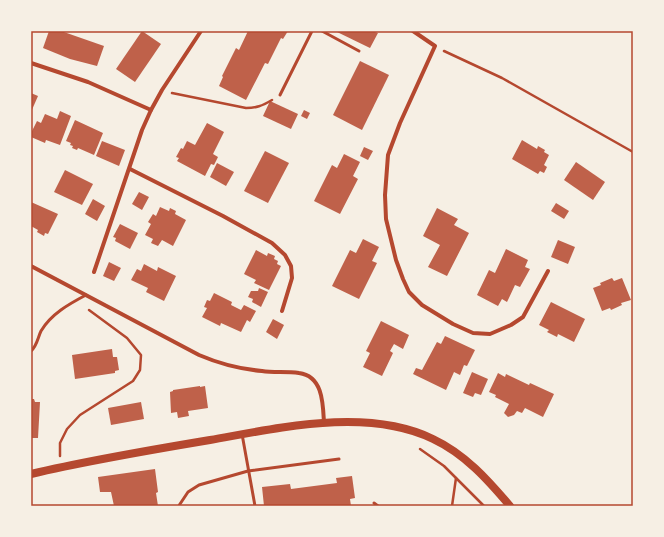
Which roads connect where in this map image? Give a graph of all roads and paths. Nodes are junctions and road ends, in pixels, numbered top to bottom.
1 (201, 31) edge
2 (312, 31) edge
3 (322, 31) edge
4 (413, 31) edge
5 (434, 46) junction
6 (359, 51) dead end
7 (31, 62) edge
8 (162, 90) junction
9 (280, 95) joint
10 (151, 110) junction
11 (633, 152) edge
12 (130, 169) junction
13 (31, 266) edge
14 (548, 271) dead end
15 (94, 272) dead end
16 (86, 295) junction
17 (282, 311) dead end
18 (31, 351) edge
19 (324, 422) junction
20 (242, 434) junction
21 (416, 447) dead end
22 (60, 457) dead end
23 (339, 459) dead end
24 (248, 471) junction
25 (31, 474) edge
26 (456, 478) junction
27 (374, 503) dead end
28 (179, 506) edge
29 (255, 506) edge
30 (378, 506) edge
31 (452, 506) edge
32 (484, 506) edge
33 (510, 506) edge

1 - 8 street
2 - 9 lane
3 - 6 lane
4 - 5 street
5 - 11 path
5 - 14 street
7 - 10 street
8 - 9 path
8 - 10 street
10 - 12 street
12 - 15 street
12 - 17 street
13 - 16 street
16 - 18 lane
16 - 19 street
16 - 22 path
19 - 20 main road
19 - 33 main road
20 - 24 lane
20 - 25 main road
21 - 26 path
23 - 24 lane
24 - 28 lane
24 - 29 lane
26 - 31 path
26 - 32 path
27 - 30 lane

